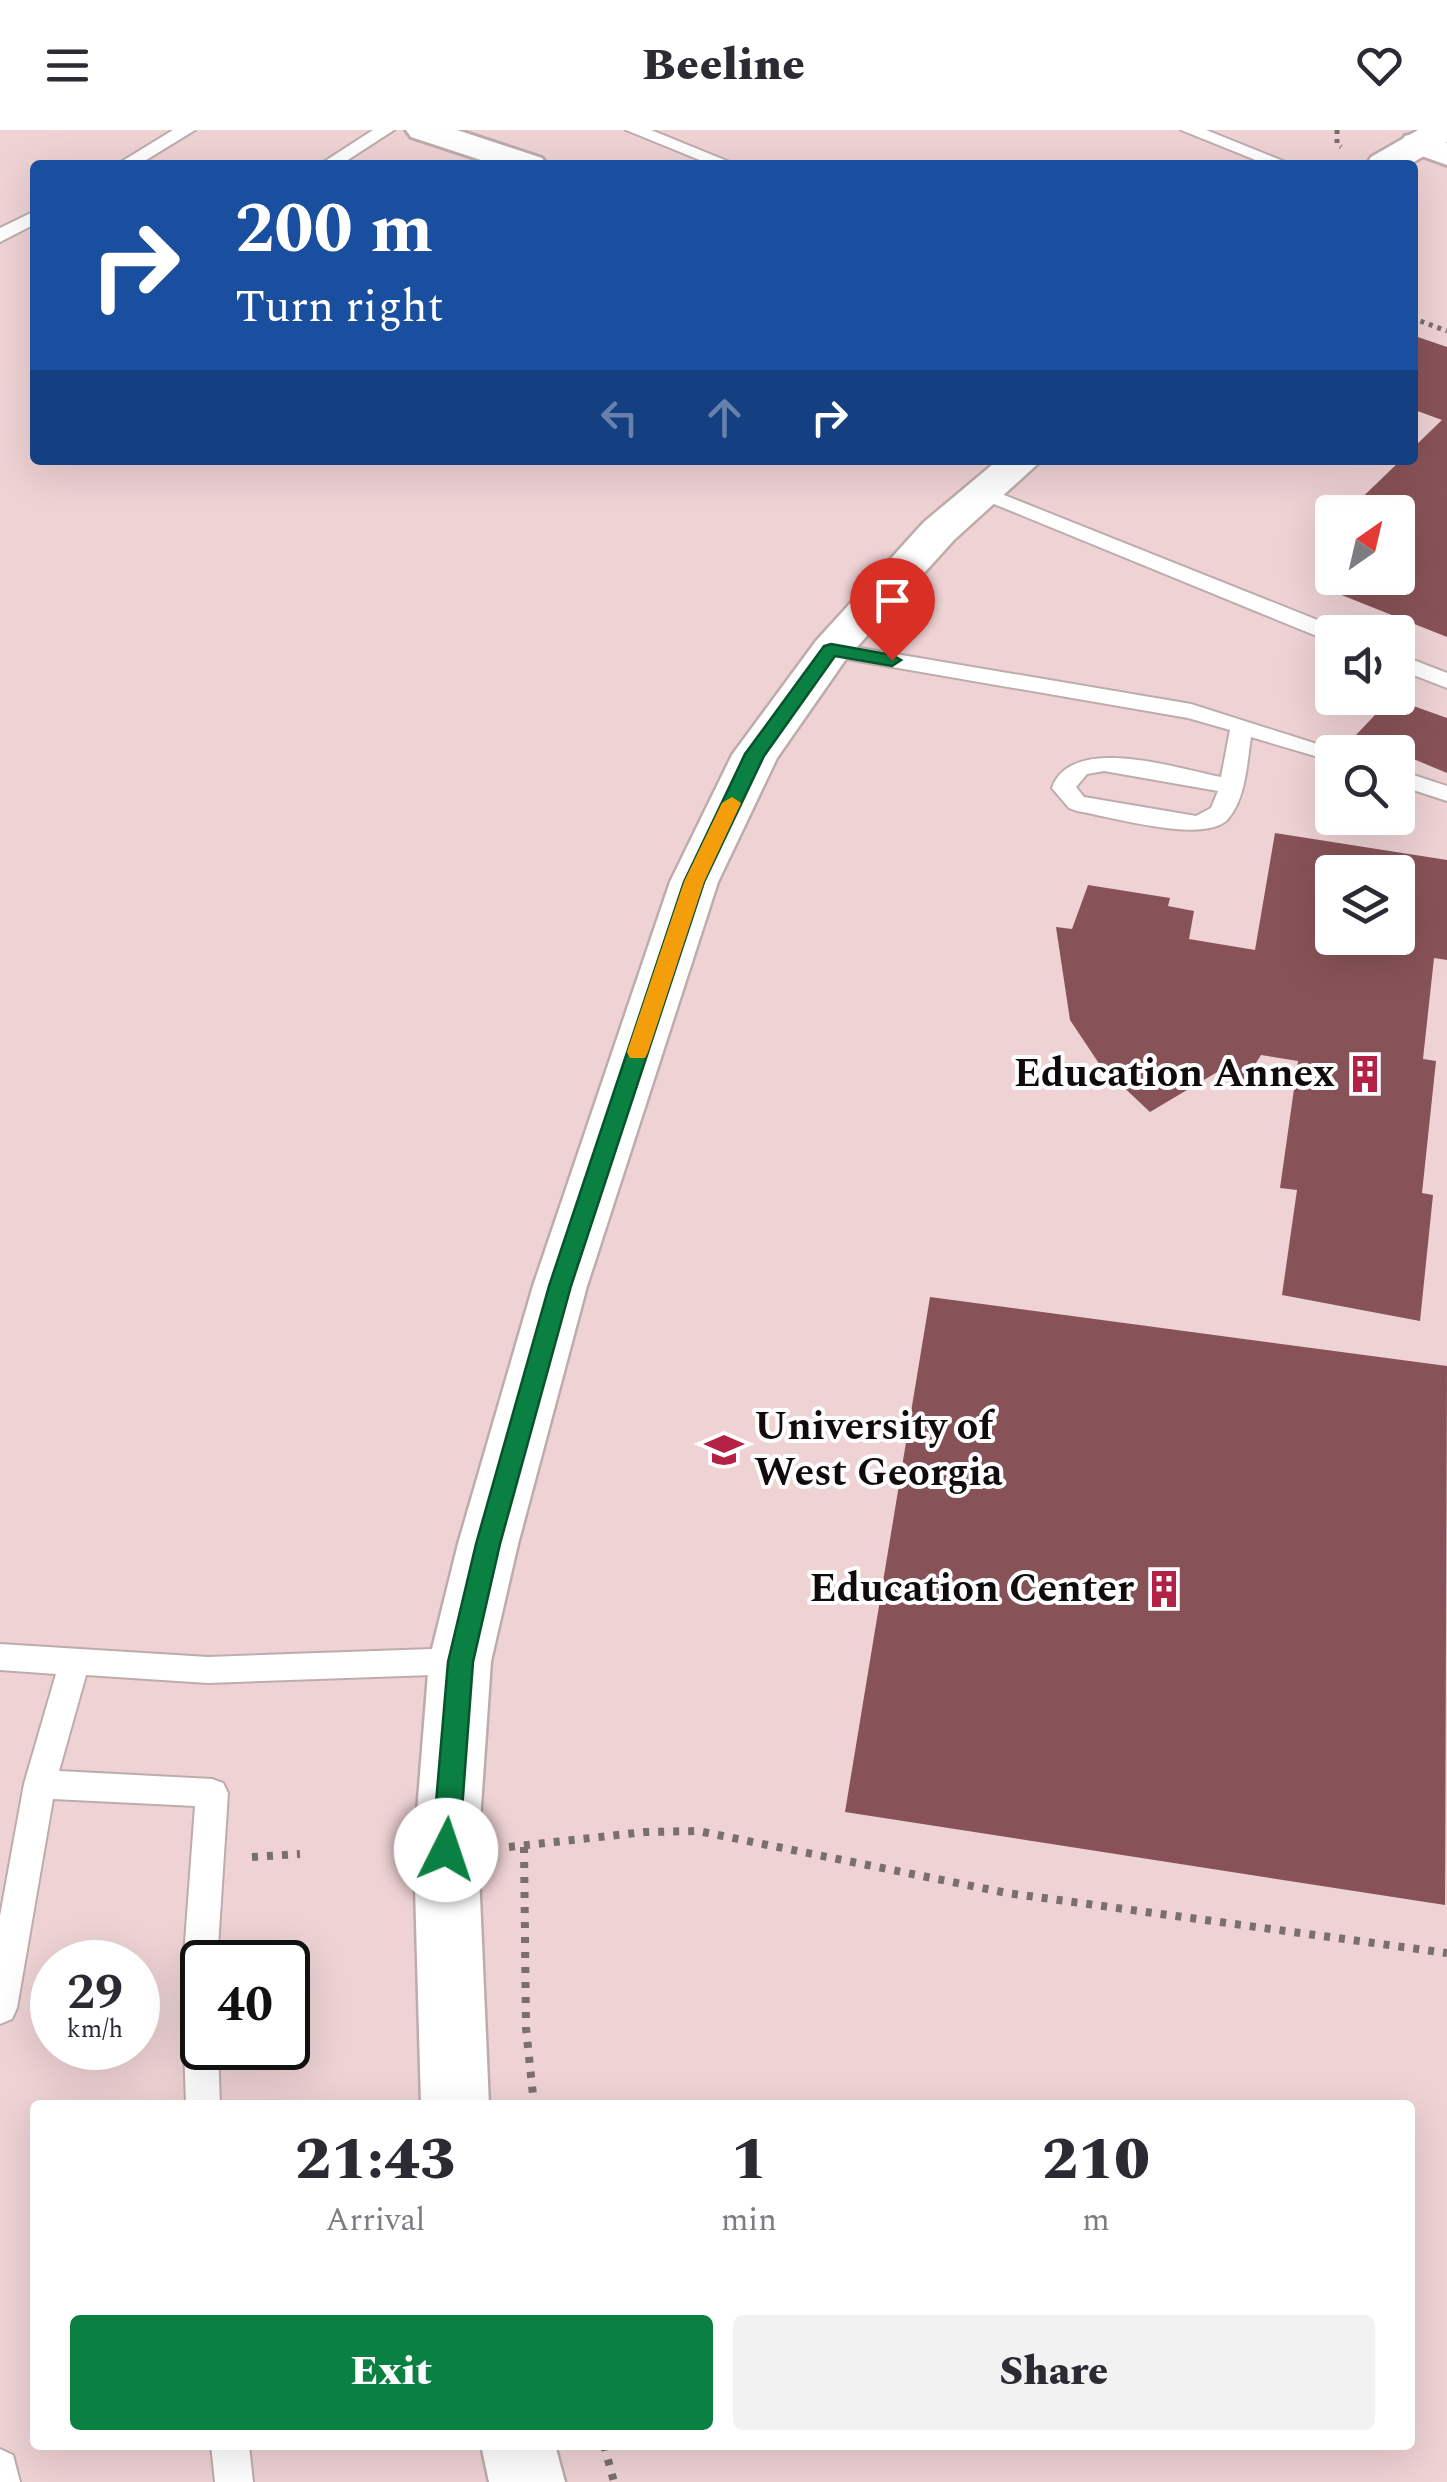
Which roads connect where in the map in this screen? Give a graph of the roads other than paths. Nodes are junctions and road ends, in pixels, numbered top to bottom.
1 (186, 130) edge
2 (386, 130) edge
3 (423, 130) edge
4 (635, 130) edge
5 (1190, 130) edge
6 (1435, 143) edge
7 (1245, 150) junction
8 (133, 160) edge
9 (336, 160) edge
10 (515, 160) edge
11 (715, 160) edge
12 (1233, 160) edge
13 (1271, 160) edge
14 (1396, 160) edge
15 (30, 219) edge
16 (0, 236) edge
17 (1016, 465) edge
18 (984, 493) junction
19 (1315, 627) edge
20 (831, 650) junction
21 (1415, 668) edge
22 (1447, 681) edge
23 (1242, 726) junction
24 (1315, 749) edge
25 (1415, 783) edge
26 (1231, 786) junction
27 (1447, 794) edge
28 (0, 1658) edge
29 (74, 1662) junction
30 (460, 1662) junction
31 (40, 1784) junction
32 (0, 2008) edge
33 (203, 2100) edge
34 (455, 2100) edge
35 (231, 2450) edge
36 (519, 2450) edge
37 (0, 2468) edge
38 (1, 2482) edge
39 (234, 2482) edge
40 (527, 2482) edge

1 - 8 lane
2 - 9 lane
3 - 10 street
4 - 11 lane
5 - 7 lane
6 - 14 street
7 - 12 lane
7 - 13 lane
15 - 16 lane
17 - 18 street
18 - 19 lane
18 - 20 street
20 - 23 lane
20 - 30 street
21 - 22 lane
23 - 24 lane
23 - 26 lane
25 - 27 lane
26 - 26 lane
28 - 29 lane
29 - 30 lane
29 - 31 lane
30 - 34 street
31 - 32 lane
31 - 33 lane
35 - 39 lane
36 - 40 street
37 - 38 lane

